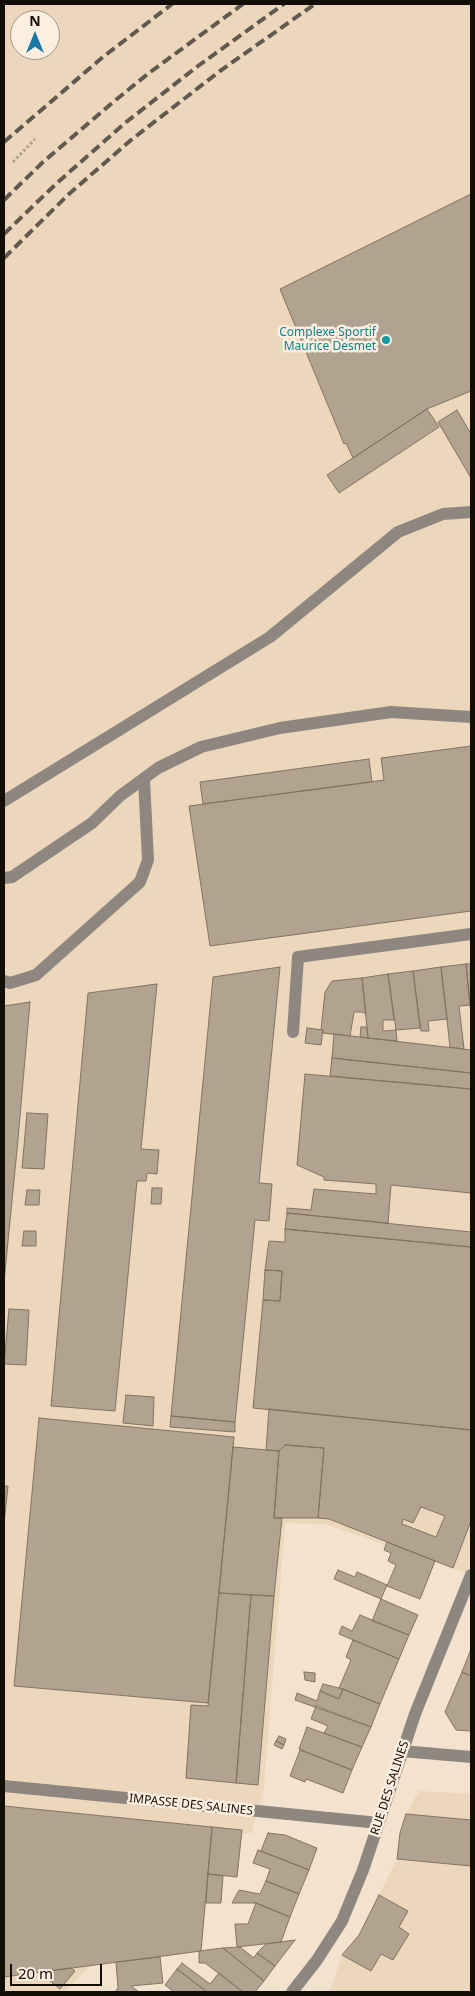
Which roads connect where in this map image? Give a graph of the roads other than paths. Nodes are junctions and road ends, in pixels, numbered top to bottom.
1 (471, 512) edge
2 (471, 717) edge
3 (144, 779) junction
4 (4, 801) edge
5 (4, 878) edge
6 (471, 934) edge
7 (4, 981) edge
8 (293, 1032) dead end
9 (471, 1575) edge
10 (402, 1751) junction
11 (471, 1757) edge
12 (4, 1786) edge
13 (379, 1823) junction
14 (292, 1992) edge

1 - 4 street
2 - 3 street
3 - 5 street
3 - 7 street
6 - 8 street
9 - 10 street, RUE DES SALINES
10 - 11 street
10 - 13 street, RUE DES SALINES
12 - 13 street, IMPASSE DES SALINES
13 - 14 street, RUE DES SALINES

